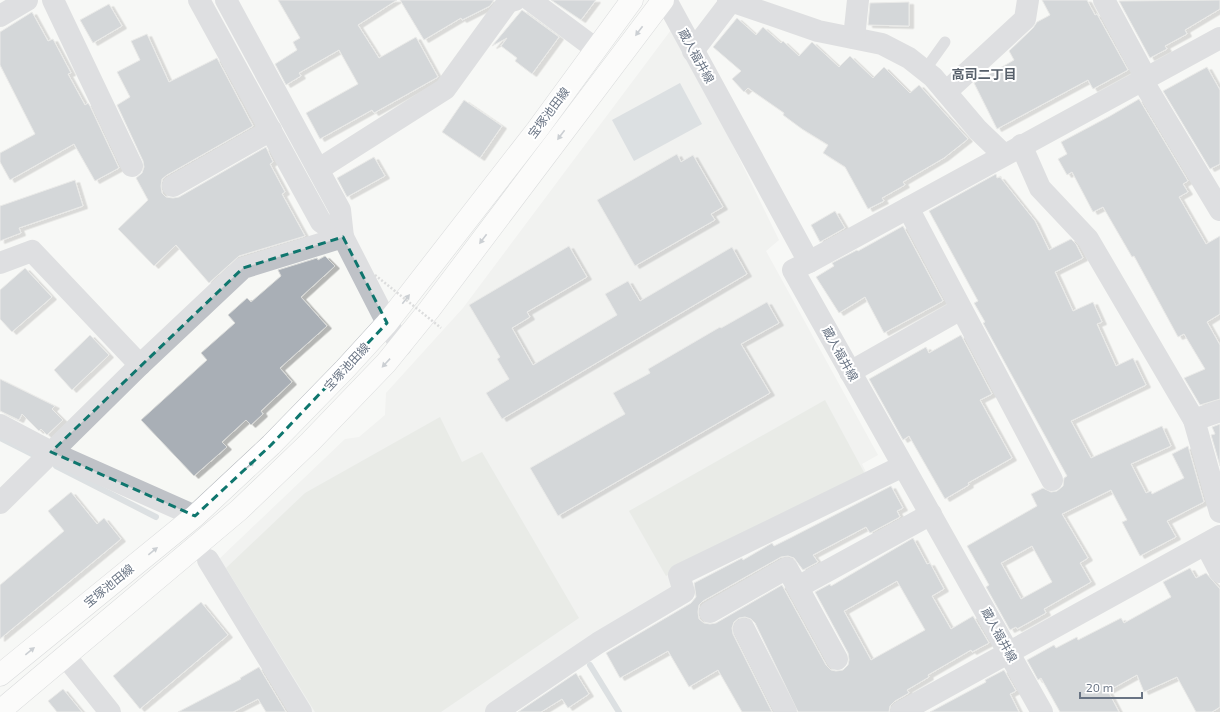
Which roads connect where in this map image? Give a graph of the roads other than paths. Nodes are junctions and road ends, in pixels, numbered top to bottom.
1 (27, 0) edge
2 (53, 0) edge
3 (199, 0) edge
4 (226, 0) edge
5 (515, 0) edge
6 (530, 0) edge
7 (632, 0) edge
8 (664, 0) edge
9 (729, 0) edge
10 (858, 0) edge
11 (1028, 0) edge
12 (1104, 0) edge
13 (0, 16) edge
14 (854, 38) junction
15 (1220, 38) edge
16 (945, 42) dead end
17 (596, 49) junction
18 (693, 51) junction
19 (925, 70) junction
20 (1144, 79) junction
21 (946, 92) junction
22 (271, 130) junction
23 (1013, 150) junction
24 (132, 166) dead end
25 (318, 169) junction
26 (173, 186) dead end
27 (908, 208) junction
28 (1220, 210) edge
29 (343, 237) junction
30 (808, 262) junction
31 (0, 263) edge
32 (961, 309) junction
33 (387, 323) junction
34 (401, 346) junction
35 (140, 365) junction
36 (850, 372) junction
37 (1220, 411) edge
38 (1194, 420) junction
39 (0, 425) edge
40 (51, 452) junction
41 (903, 466) junction
42 (1052, 480) dead end
43 (0, 503) edge
44 (1220, 512) edge
45 (931, 514) junction
46 (194, 516) junction
47 (1213, 540) edge
48 (208, 560) dead end
49 (1220, 572) edge
50 (798, 587) junction
51 (710, 612) dead end
52 (744, 629) dead end
53 (1010, 653) junction
54 (66, 657) junction
55 (837, 659) dead end
56 (0, 675) edge
57 (0, 711) edge
58 (110, 712) edge
59 (301, 712) edge
60 (496, 712) edge
61 (786, 712) edge
62 (901, 712) edge
63 (1042, 712) edge

1 - 13 street
2 - 24 street
3 - 22 street
4 - 25 street
5 - 25 street
6 - 17 street
7 - 17 street, 宝塚池田線
8 - 18 street, 蔵人福井線
8 -> 34 street
9 - 14 street
9 - 18 street
10 - 14 street
11 - 21 street
12 - 20 street
14 - 19 street
15 - 20 street
16 - 19 lane
33 -> 17 street, 宝塚池田線
18 - 30 street, 蔵人福井線
19 - 21 street
20 - 23 street
20 - 28 street
21 - 23 street
22 - 26 street
22 - 29 street
23 - 27 street
23 - 38 street
25 - 29 street
27 - 30 street
27 - 32 street
29 - 33 street
29 - 35 street
30 - 36 street, 蔵人福井線
31 - 35 street
32 - 36 street
32 - 42 street
33 - 34 street
46 -> 33 street, 宝塚池田線
34 -> 54 street
35 - 40 street
36 - 41 street, 蔵人福井線
37 - 38 street
38 - 44 street
39 - 40 street
40 - 43 street
40 - 46 street
41 - 45 street, 蔵人福井線
41 - 60 street
45 - 50 street
45 - 53 street, 蔵人福井線
56 -> 46 street, 宝塚池田線
47 - 49 street
47 - 53 street
48 - 59 street
50 - 51 street
50 - 55 street
52 - 61 street
53 - 62 street
53 - 63 street, 蔵人福井線
54 - 57 street
54 - 58 street

